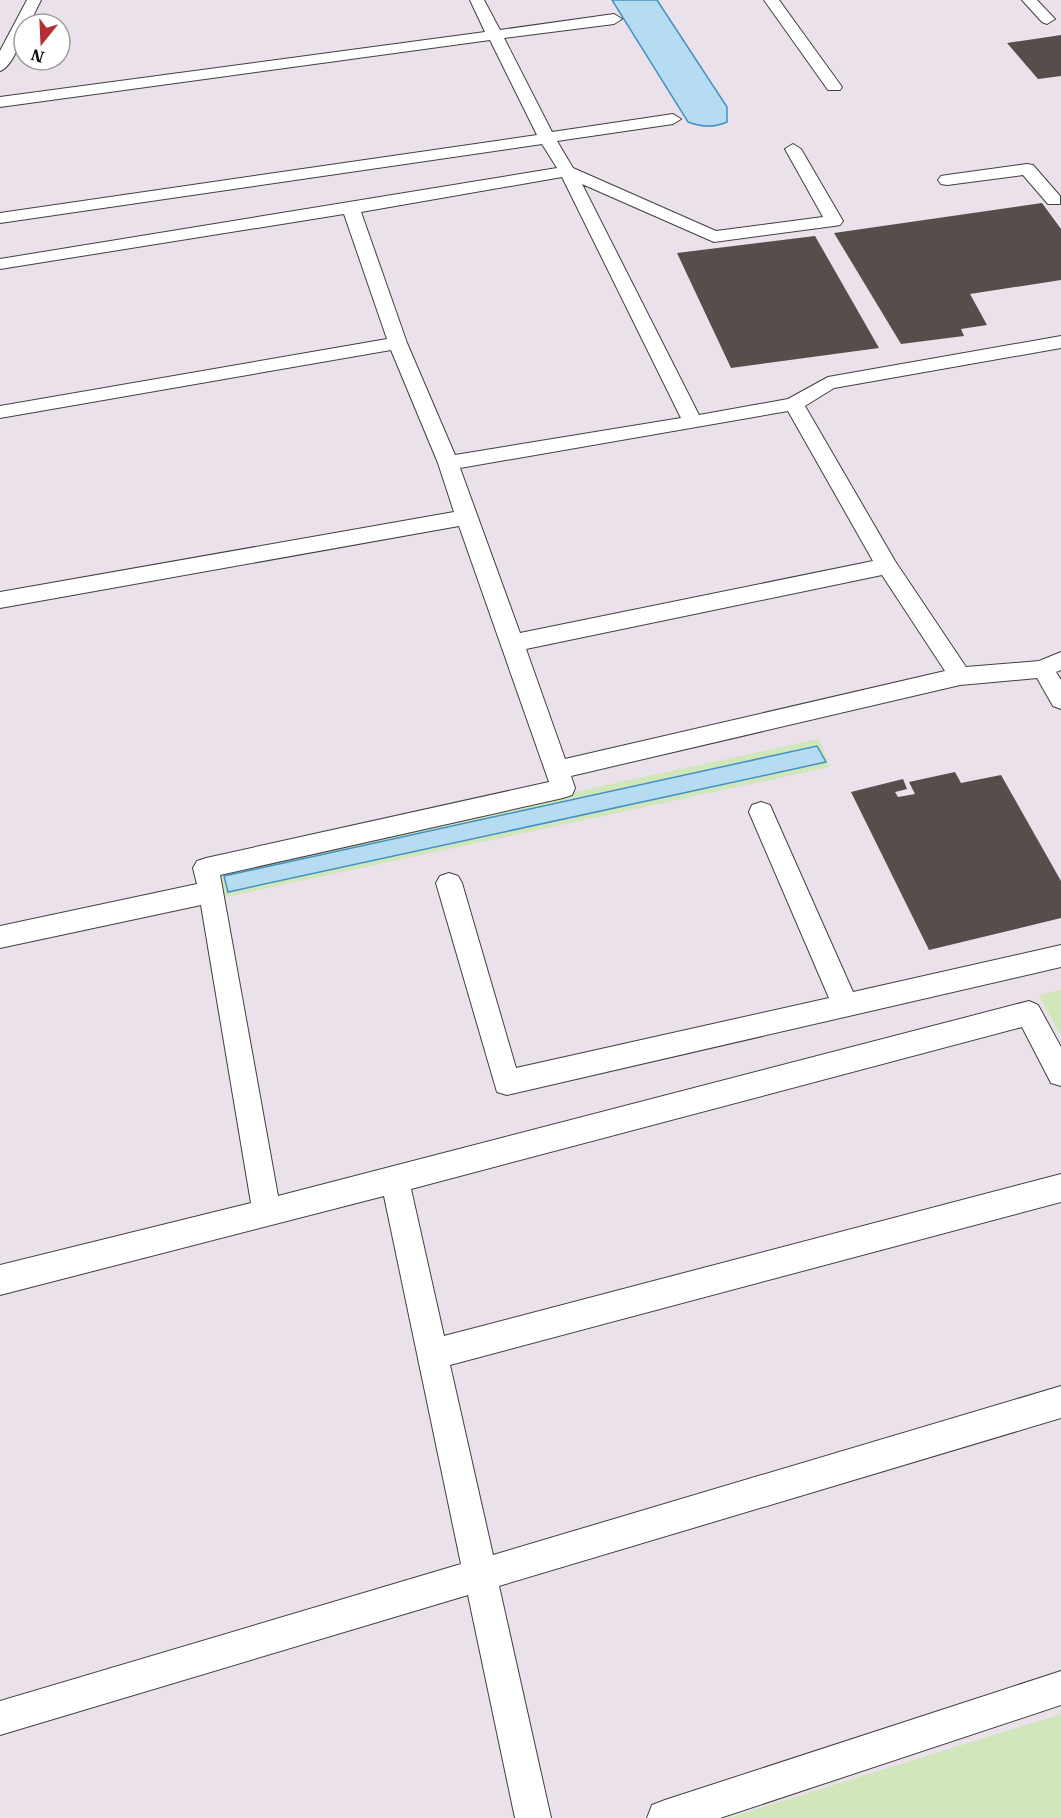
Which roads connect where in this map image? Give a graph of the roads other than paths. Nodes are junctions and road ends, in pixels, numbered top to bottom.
1 (34, 0) edge
2 (477, 0) edge
3 (771, 0) edge
4 (1029, 0) edge
5 (614, 19) dead end
6 (1047, 19) dead end
7 (495, 35) junction
8 (0, 66) edge
9 (834, 87) dead end
10 (0, 102) edge
11 (673, 119) dead end
12 (547, 138) junction
13 (793, 149) dead end
14 (567, 171) junction
15 (947, 180) dead end
16 (1059, 203) edge
17 (351, 208) junction
18 (0, 218) edge
19 (0, 264) edge
20 (1061, 342) edge
21 (398, 343) junction
22 (794, 404) junction
23 (0, 412) edge
24 (693, 423) junction
25 (448, 463) junction
26 (466, 517) junction
27 (887, 566) junction
28 (0, 600) edge
29 (513, 643) junction
30 (1052, 664) edge
31 (960, 676) junction
32 (1061, 700) edge
33 (558, 770) junction
34 (761, 812) dead end
35 (449, 884) dead end
36 (212, 892) junction
37 (0, 937) edge
38 (1061, 956) edge
39 (845, 1005) junction
40 (1061, 1074) edge
41 (395, 1180) junction
42 (1061, 1188) edge
43 (267, 1213) junction
44 (0, 1280) edge
45 (433, 1354) junction
46 (1061, 1402) edge
47 (481, 1575) junction
48 (1061, 1688) edge
49 (0, 1718) edge
50 (533, 1818) edge
51 (665, 1818) edge

1 - 8 lane
2 - 7 lane
3 - 9 lane
4 - 6 lane
5 - 7 lane
7 - 10 lane
7 - 12 lane
11 - 12 lane
12 - 14 lane
12 - 18 lane
13 - 14 lane
14 - 17 lane
14 - 24 lane
15 - 16 lane
17 - 19 lane
17 - 21 lane
20 - 22 lane
21 - 23 lane
21 - 25 lane
22 - 24 lane
22 - 27 lane
24 - 25 lane
25 - 26 lane
26 - 28 lane
26 - 29 lane
27 - 29 lane
27 - 31 lane
29 - 33 lane
30 - 31 lane
30 - 32 lane
31 - 33 lane
33 - 36 lane
34 - 39 lane
35 - 39 lane
36 - 37 lane
36 - 43 lane
38 - 39 lane
40 - 41 lane
41 - 43 lane
41 - 45 lane
42 - 45 lane
43 - 44 lane
45 - 47 lane
46 - 47 lane
47 - 49 lane
47 - 50 lane
48 - 51 lane

